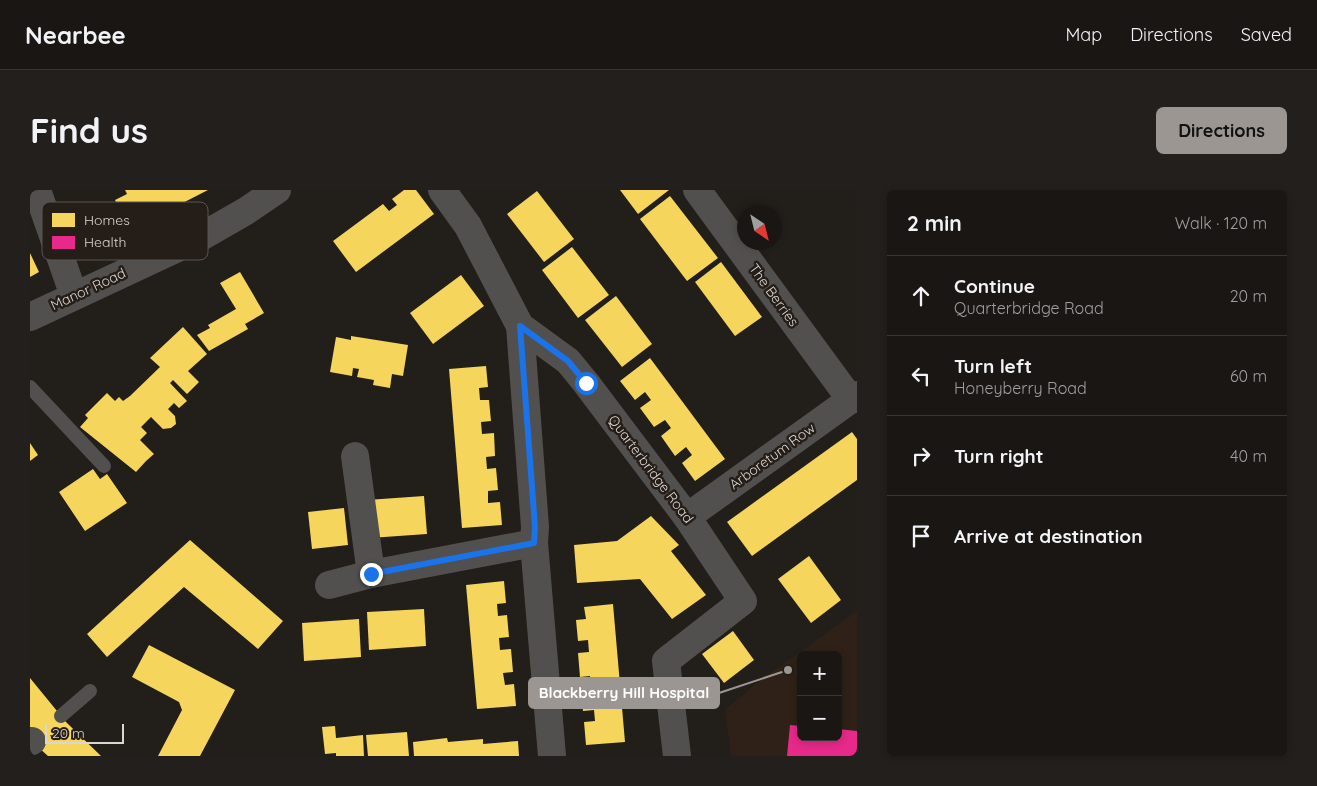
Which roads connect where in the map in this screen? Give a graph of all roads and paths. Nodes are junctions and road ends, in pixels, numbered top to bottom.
1 (37, 190) edge
2 (277, 190) edge
3 (442, 190) edge
4 (697, 190) edge
5 (42, 204) edge
6 (208, 233) edge
7 (61, 260) edge
8 (152, 260) edge
9 (74, 296) junction
10 (30, 317) edge
11 (520, 326) junction
12 (30, 387) edge
13 (854, 397) edge
14 (355, 456) dead end
15 (104, 466) dead end
16 (687, 517) junction
17 (534, 543) junction
18 (371, 574) junction
19 (329, 585) dead end
20 (90, 691) dead end
21 (61, 716) dead end
22 (552, 756) edge
23 (677, 756) edge

1 - 5 street
2 - 6 street, Manor Road
3 - 11 street, Quarterbridge Road
4 - 13 street, The Berries
7 - 9 street
8 - 9 street, Manor Road
9 - 10 street, Manor Road
11 - 16 street, Quarterbridge Road
11 - 17 street
12 - 15 lane
13 - 16 street, Arboretum Row
14 - 18 street
16 - 23 street, Quarterbridge Road
17 - 18 street
17 - 22 street
18 - 19 street
20 - 21 lane

